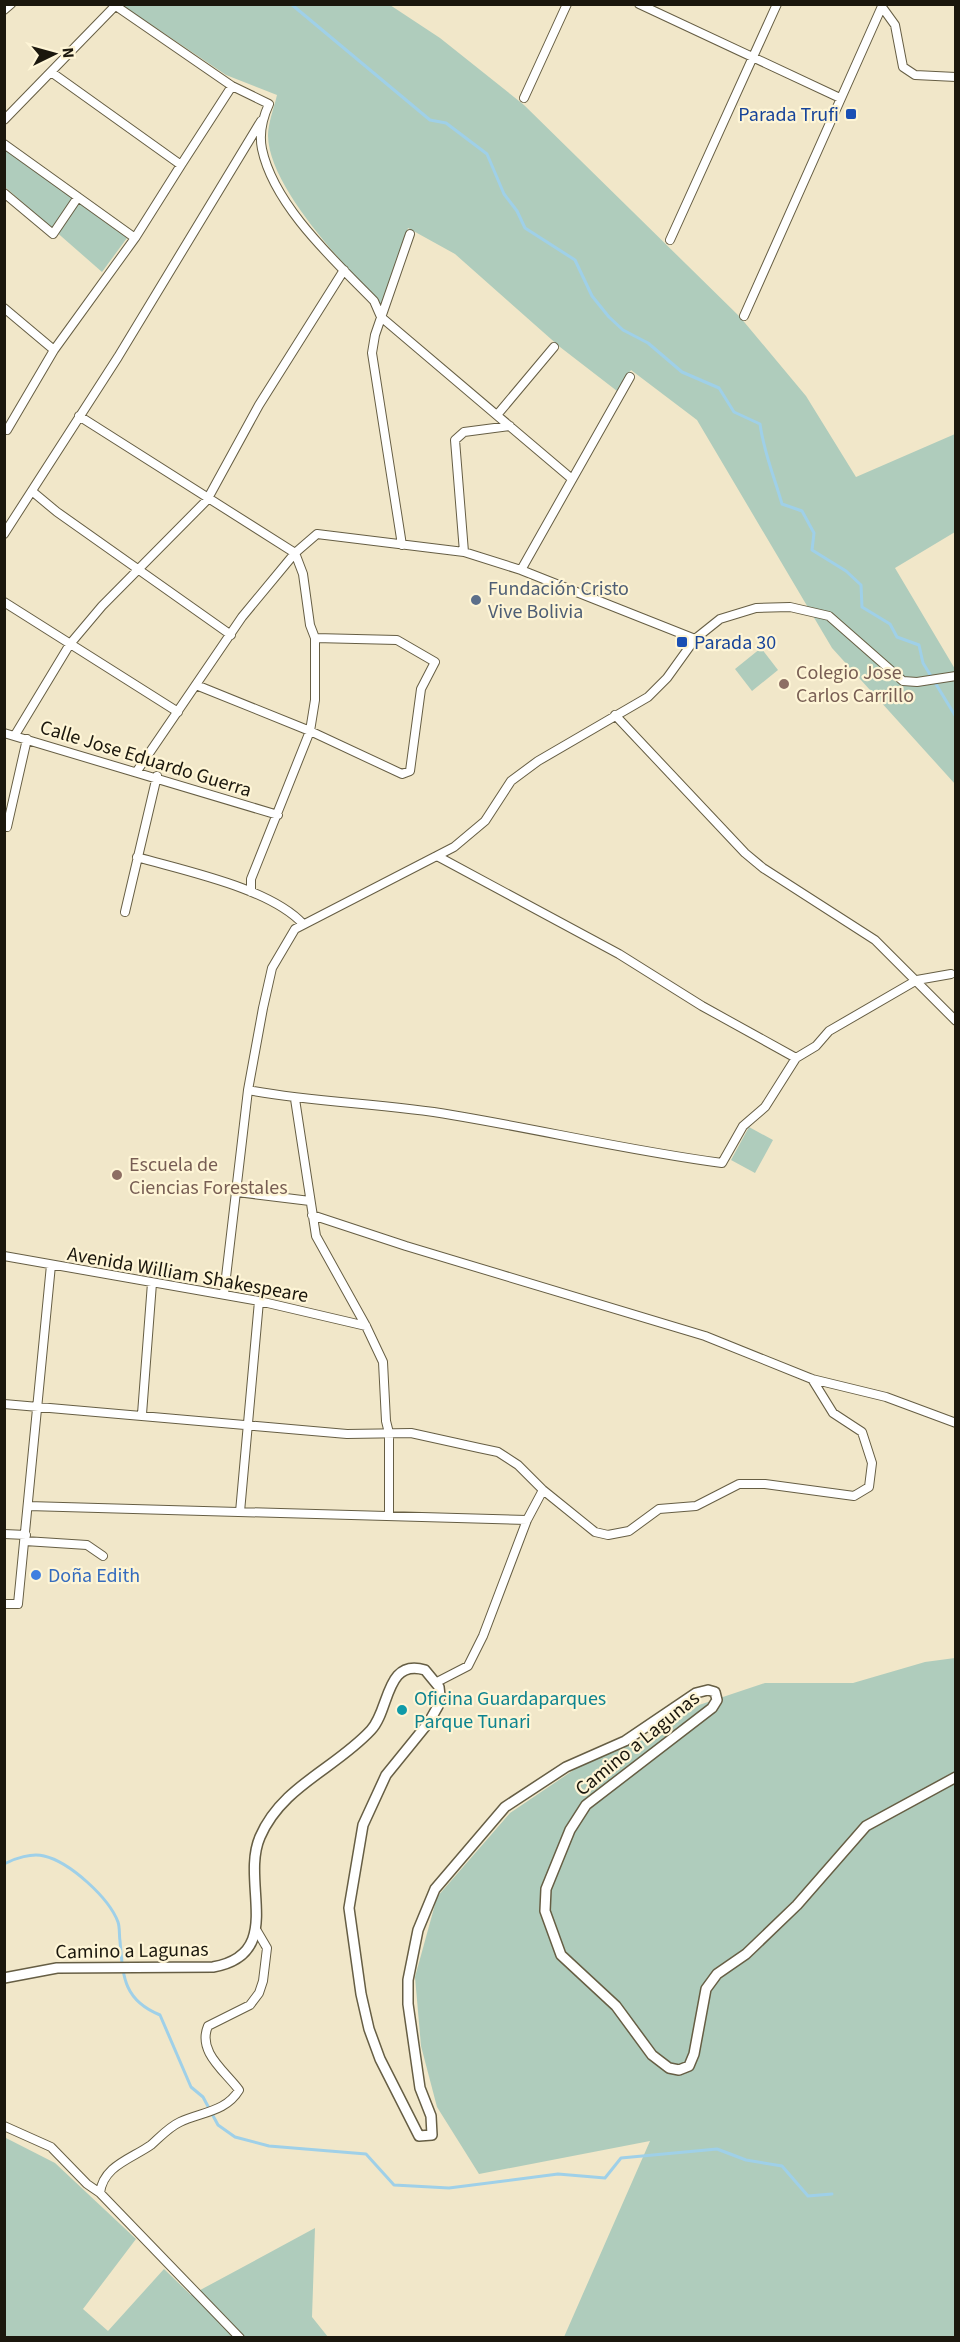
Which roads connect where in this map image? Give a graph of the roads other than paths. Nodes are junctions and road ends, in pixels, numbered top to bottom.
1 (11, 4) edge
2 (567, 4) edge
3 (639, 4) edge
4 (777, 4) edge
5 (114, 5) edge
6 (883, 6) edge
7 (4, 10) edge
8 (752, 58) junction
9 (51, 72) junction
10 (956, 77) edge
11 (232, 86) junction
12 (524, 98) dead end
13 (840, 99) junction
14 (4, 120) edge
15 (262, 120) junction
16 (4, 144) edge
17 (181, 165) junction
18 (4, 194) edge
19 (78, 197) junction
20 (410, 234) dead end
21 (135, 238) junction
22 (670, 240) dead end
23 (344, 270) junction
24 (4, 308) edge
25 (744, 316) dead end
26 (381, 317) junction
27 (554, 347) dead end
28 (54, 350) junction
29 (630, 377) dead end
30 (497, 415) junction
31 (80, 416) junction
32 (510, 426) junction
33 (6, 429) edge
34 (572, 479) junction
35 (33, 492) junction
36 (207, 500) junction
37 (7, 523) edge
38 (4, 534) edge
39 (402, 544) junction
40 (464, 552) junction
41 (295, 553) junction
42 (138, 569) junction
43 (521, 570) junction
44 (4, 602) edge
45 (231, 635) junction
46 (315, 638) junction
47 (695, 639) junction
48 (70, 644) junction
49 (956, 676) edge
50 (196, 685) junction
51 (178, 712) junction
52 (615, 715) junction
53 (310, 731) junction
54 (4, 733) edge
55 (15, 735) junction
56 (27, 739) junction
57 (137, 771) junction
58 (157, 776) junction
59 (278, 814) junction
60 (7, 827) dead end
61 (437, 856) junction
62 (137, 857) junction
63 (250, 892) junction
64 (125, 912) dead end
65 (303, 924) junction
66 (951, 974) dead end
67 (917, 980) junction
68 (956, 1021) edge
69 (796, 1058) junction
70 (248, 1090) junction
71 (295, 1099) junction
72 (237, 1192) junction
73 (310, 1201) junction
74 (312, 1215) junction
75 (4, 1256) edge
76 (51, 1265) junction
77 (152, 1282) junction
78 (224, 1294) junction
79 (259, 1301) junction
80 (366, 1326) junction
81 (812, 1379) junction
82 (4, 1404) edge
83 (38, 1406) junction
84 (142, 1414) junction
85 (956, 1424) edge
86 (249, 1425) junction
87 (389, 1433) junction
88 (543, 1490) junction
89 (28, 1506) junction
90 (240, 1512) junction
91 (389, 1514) junction
92 (527, 1520) junction
93 (4, 1534) edge
94 (26, 1538) junction
95 (103, 1556) dead end
96 (4, 1604) edge
97 (437, 1682) junction
98 (956, 1777) edge
99 (256, 1931) junction
100 (4, 1978) edge
101 (4, 2127) edge
102 (100, 2193) junction
103 (240, 2337) edge

1 - 7 street
2 - 12 street
3 - 8 street
4 - 8 street
5 - 9 street
5 - 11 street
6 - 10 street
6 - 13 street
8 - 13 street
8 - 22 street
9 - 14 street
9 - 17 street
11 - 15 street
11 - 17 street
13 - 25 street
15 - 23 street
15 - 31 street
16 - 19 street
17 - 21 street
18 - 19 street
19 - 21 street
20 - 26 street
21 - 28 street
23 - 26 street
23 - 36 street
24 - 28 street
26 - 30 street
26 - 39 street
27 - 30 street
28 - 33 street
29 - 34 street
30 - 32 street
31 - 35 street
31 - 36 street
32 - 34 street
32 - 40 street
34 - 43 street
35 - 37 street
35 - 42 street
36 - 41 street
36 - 42 street
37 - 38 street
39 - 40 street
39 - 41 street
40 - 43 street
41 - 45 street
41 - 46 street
42 - 45 street
42 - 48 street
43 - 47 street
44 - 48 street
45 - 50 street
46 - 53 street
46 - 53 street
47 - 49 street
47 - 52 street
48 - 51 street
48 - 55 street
50 - 51 street
50 - 53 street
51 - 57 street
52 - 61 street
52 - 67 street
53 - 59 street
54 - 55 street, Calle Jose Eduardo Guerra
55 - 56 street, Calle Jose Eduardo Guerra
56 - 57 street, Calle Jose Eduardo Guerra
56 - 60 street
57 - 58 street, Calle Jose Eduardo Guerra
58 - 59 street, Calle Jose Eduardo Guerra
58 - 62 street
59 - 63 street
61 - 65 street
61 - 69 street
62 - 63 street
62 - 64 street
63 - 65 street
65 - 70 street
66 - 67 street
67 - 68 street
67 - 69 street
69 - 71 street
70 - 71 street
70 - 72 street
71 - 73 street
72 - 73 street
72 - 78 street
73 - 74 street
74 - 80 street
74 - 81 street
75 - 76 street, Avenida William Shakespeare
76 - 77 street, Avenida William Shakespeare
76 - 83 street
77 - 78 street, Avenida William Shakespeare
77 - 84 street
78 - 79 street, Avenida William Shakespeare
79 - 80 street, Avenida William Shakespeare
79 - 86 street
80 - 87 street
81 - 85 street
81 - 88 street
82 - 83 street
83 - 84 street
83 - 89 street
84 - 86 street
86 - 87 street
86 - 90 street
87 - 88 street
87 - 91 street
88 - 92 street
89 - 90 street
89 - 94 street
90 - 91 street
91 - 92 street
92 - 97 street
93 - 94 street
94 - 95 street
94 - 96 street
97 - 98 street, Camino a Lagunas
97 - 99 street, Camino a Lagunas
99 - 100 street, Camino a Lagunas
99 - 102 street
101 - 102 street
102 - 103 street

